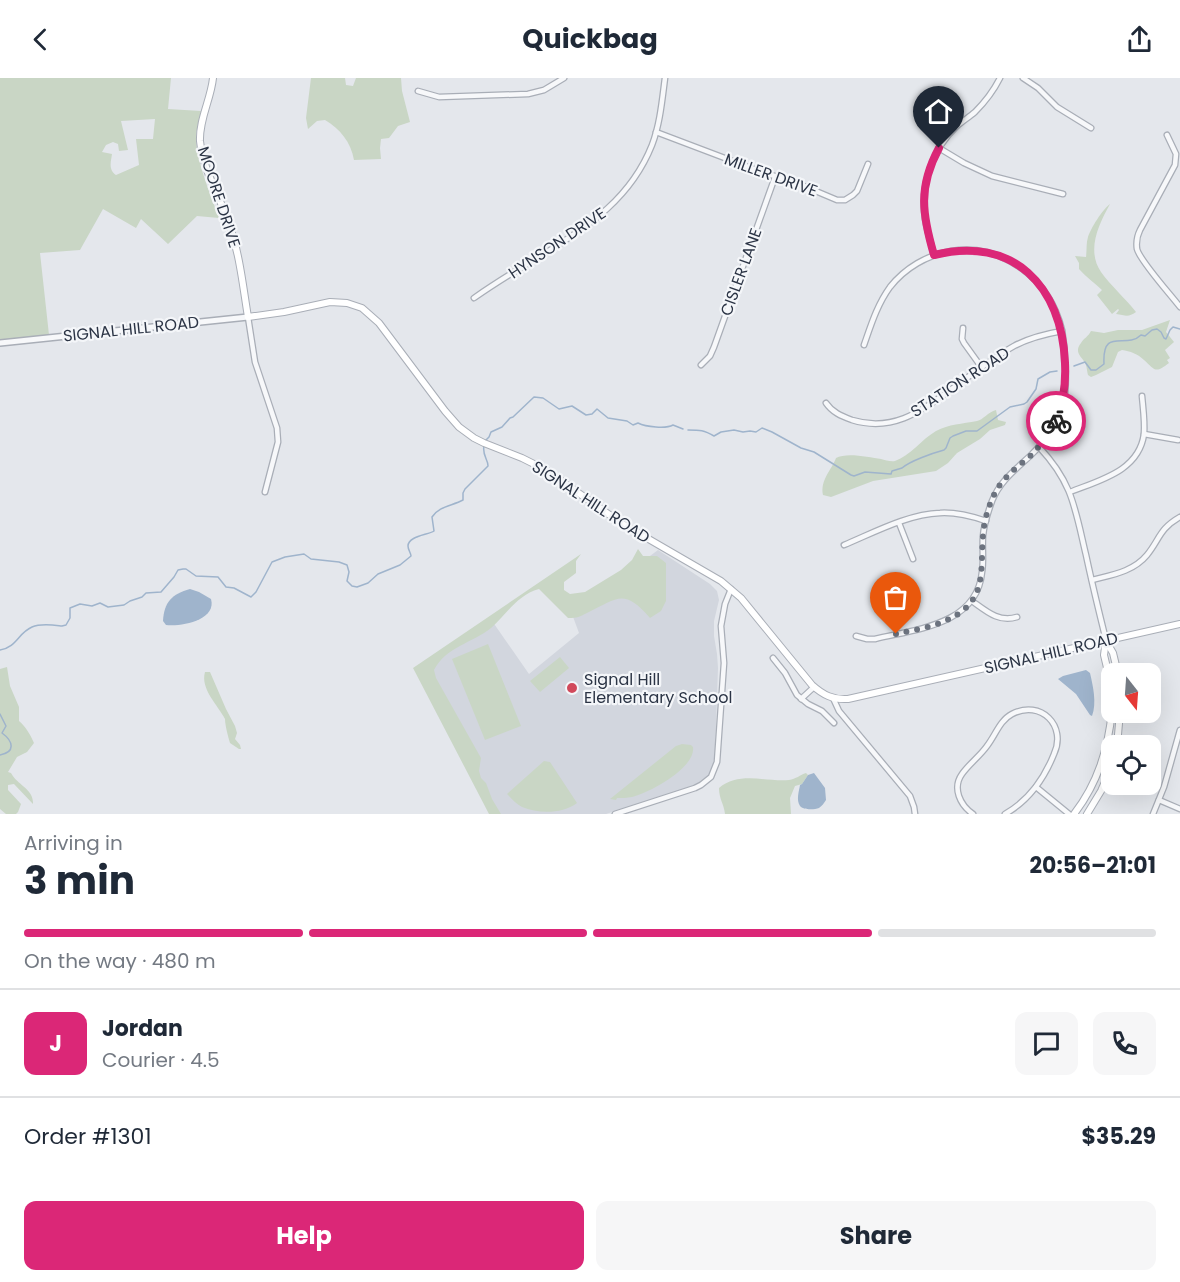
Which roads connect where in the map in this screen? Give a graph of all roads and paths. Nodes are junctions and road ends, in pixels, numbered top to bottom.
1 (213, 78) edge
2 (564, 78) edge
3 (665, 78) edge
4 (1000, 78) edge
5 (1023, 78) edge
6 (418, 91) dead end
7 (1091, 128) dead end
8 (656, 132) junction
9 (1167, 135) dead end
10 (939, 148) junction
11 (868, 164) dead end
12 (775, 177) junction
13 (1063, 194) dead end
14 (934, 255) junction
15 (474, 298) dead end
16 (1180, 307) edge
17 (248, 317) junction
18 (963, 328) dead end
19 (1062, 331) junction
20 (0, 343) edge
21 (864, 345) dead end
22 (701, 365) dead end
23 (982, 368) junction
24 (1142, 396) dead end
25 (826, 402) dead end
26 (1144, 434) junction
27 (1178, 440) dead end
28 (1039, 447) junction
29 (265, 492) dead end
30 (1070, 492) junction
31 (1180, 516) edge
32 (986, 521) junction
33 (899, 523) junction
34 (844, 545) dead end
35 (913, 559) dead end
36 (1092, 580) junction
37 (731, 589) junction
38 (972, 601) junction
39 (1017, 617) dead end
40 (1180, 624) edge
41 (856, 636) dead end
42 (1106, 640) junction
43 (773, 658) dead end
44 (1106, 663) edge
45 (1115, 663) edge
46 (814, 687) junction
47 (833, 698) junction
48 (801, 699) junction
49 (834, 723) dead end
50 (1110, 723) edge
51 (1180, 730) edge
52 (1036, 787) junction
53 (1101, 791) edge
54 (1159, 801) junction
55 (1180, 809) edge
56 (615, 814) edge
57 (915, 814) edge
58 (972, 814) edge
59 (1005, 814) edge
60 (1069, 814) edge
61 (1074, 814) edge
62 (1086, 814) edge
63 (1153, 814) edge

1 - 17 main road, MOORE DRIVE
2 - 6 street
3 - 8 street, HYNSON DRIVE
4 - 10 street
5 - 7 street
8 - 12 street, MILLER DRIVE
8 - 15 street, HYNSON DRIVE
9 - 16 street
10 - 13 street
10 - 14 street
11 - 12 street, MILLER DRIVE
12 - 22 street, CISLER LANE
14 - 19 street
14 - 21 street
17 - 20 street, SIGNAL HILL ROAD
17 - 29 street
17 - 37 main road, SIGNAL HILL ROAD
18 - 23 street
19 - 23 street, STATION ROAD
19 - 28 street
23 - 25 street, STATION ROAD
24 - 26 street
26 - 27 street
26 - 30 street
28 - 30 street
28 - 32 street
30 - 36 street
31 - 36 street
32 - 33 street
32 - 38 street
33 - 34 street
33 - 35 street
36 - 42 street
37 - 46 main road, SIGNAL HILL ROAD
37 - 56 street
38 - 39 street
38 - 41 street
40 - 42 main road, SIGNAL HILL ROAD
42 - 44 main road
42 - 45 main road
42 - 47 main road, SIGNAL HILL ROAD
43 - 48 street
46 - 47 main road, SIGNAL HILL ROAD
46 - 48 street
47 - 57 street
48 - 49 street
50 - 61 main road
51 - 54 street
52 - 58 street
52 - 59 street
52 - 60 street
53 - 62 main road
54 - 55 street
54 - 63 street

